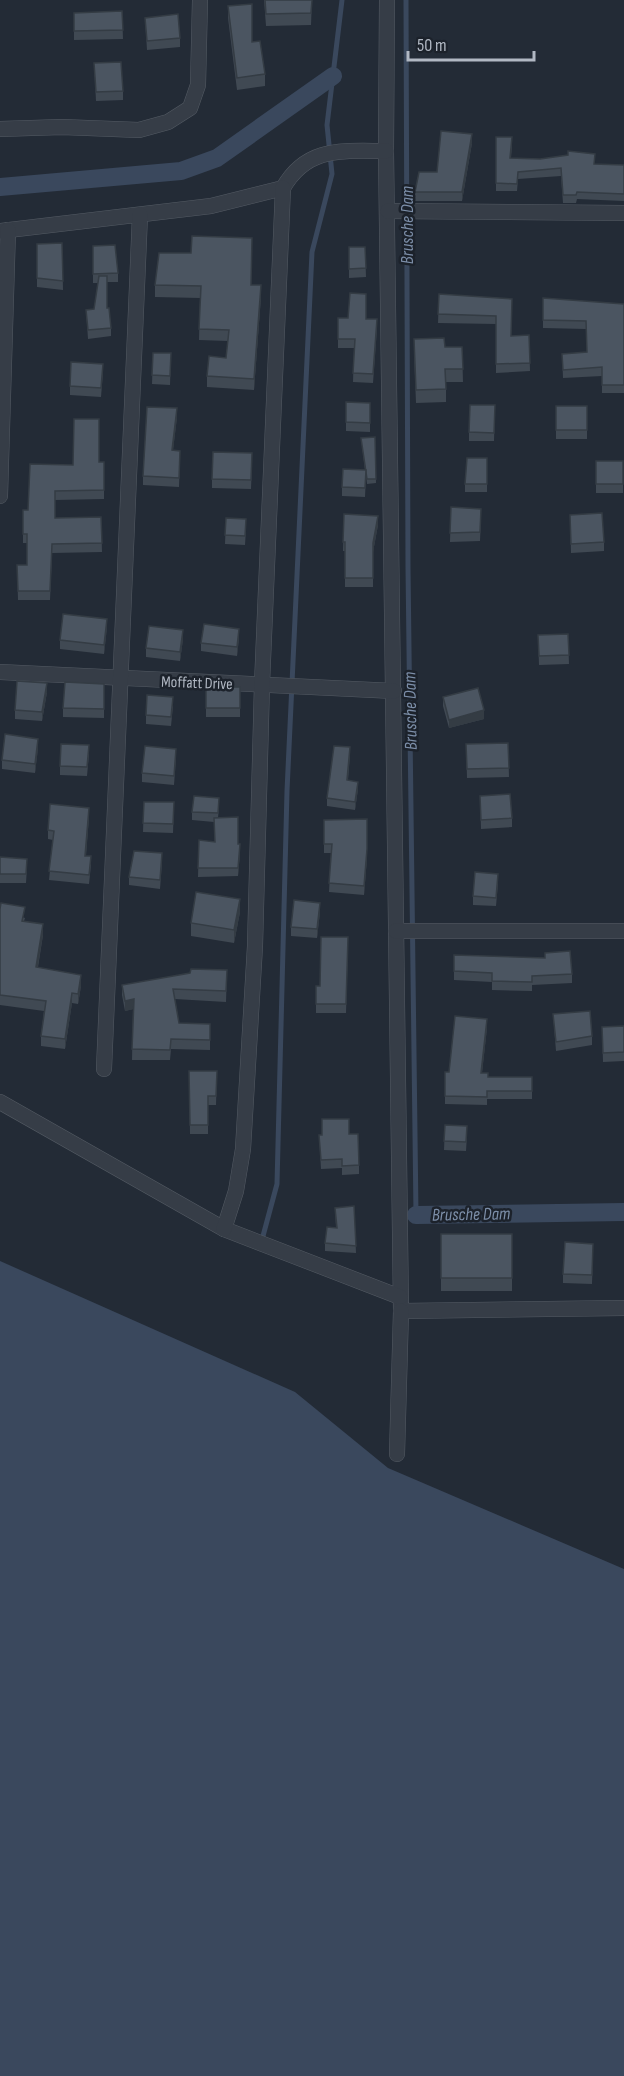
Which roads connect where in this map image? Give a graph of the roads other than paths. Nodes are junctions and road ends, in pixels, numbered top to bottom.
1 (200, 0) edge
2 (387, 0) edge
3 (0, 129) edge
4 (386, 151) junction
5 (283, 188) junction
6 (388, 211) junction
7 (624, 213) edge
8 (140, 215) junction
9 (4, 230) edge
10 (0, 496) edge
11 (0, 672) edge
12 (119, 680) junction
13 (268, 685) junction
14 (394, 691) junction
15 (624, 931) edge
16 (400, 932) junction
17 (104, 1069) dead end
18 (0, 1102) edge
19 (224, 1229) junction
20 (400, 1304) junction
21 (624, 1308) edge
22 (397, 1454) dead end

1 - 3 street
2 - 4 street
4 - 5 street
4 - 6 street
5 - 8 street
5 - 13 street
6 - 7 street
6 - 14 street
8 - 9 street
8 - 12 street
9 - 10 street
11 - 12 street, Moffatt Drive
12 - 13 street, Moffatt Drive
12 - 17 street
13 - 14 street, Moffatt Drive
13 - 19 street
14 - 16 street
15 - 16 street
16 - 20 street
18 - 19 street
19 - 20 street
20 - 21 street
20 - 22 street

